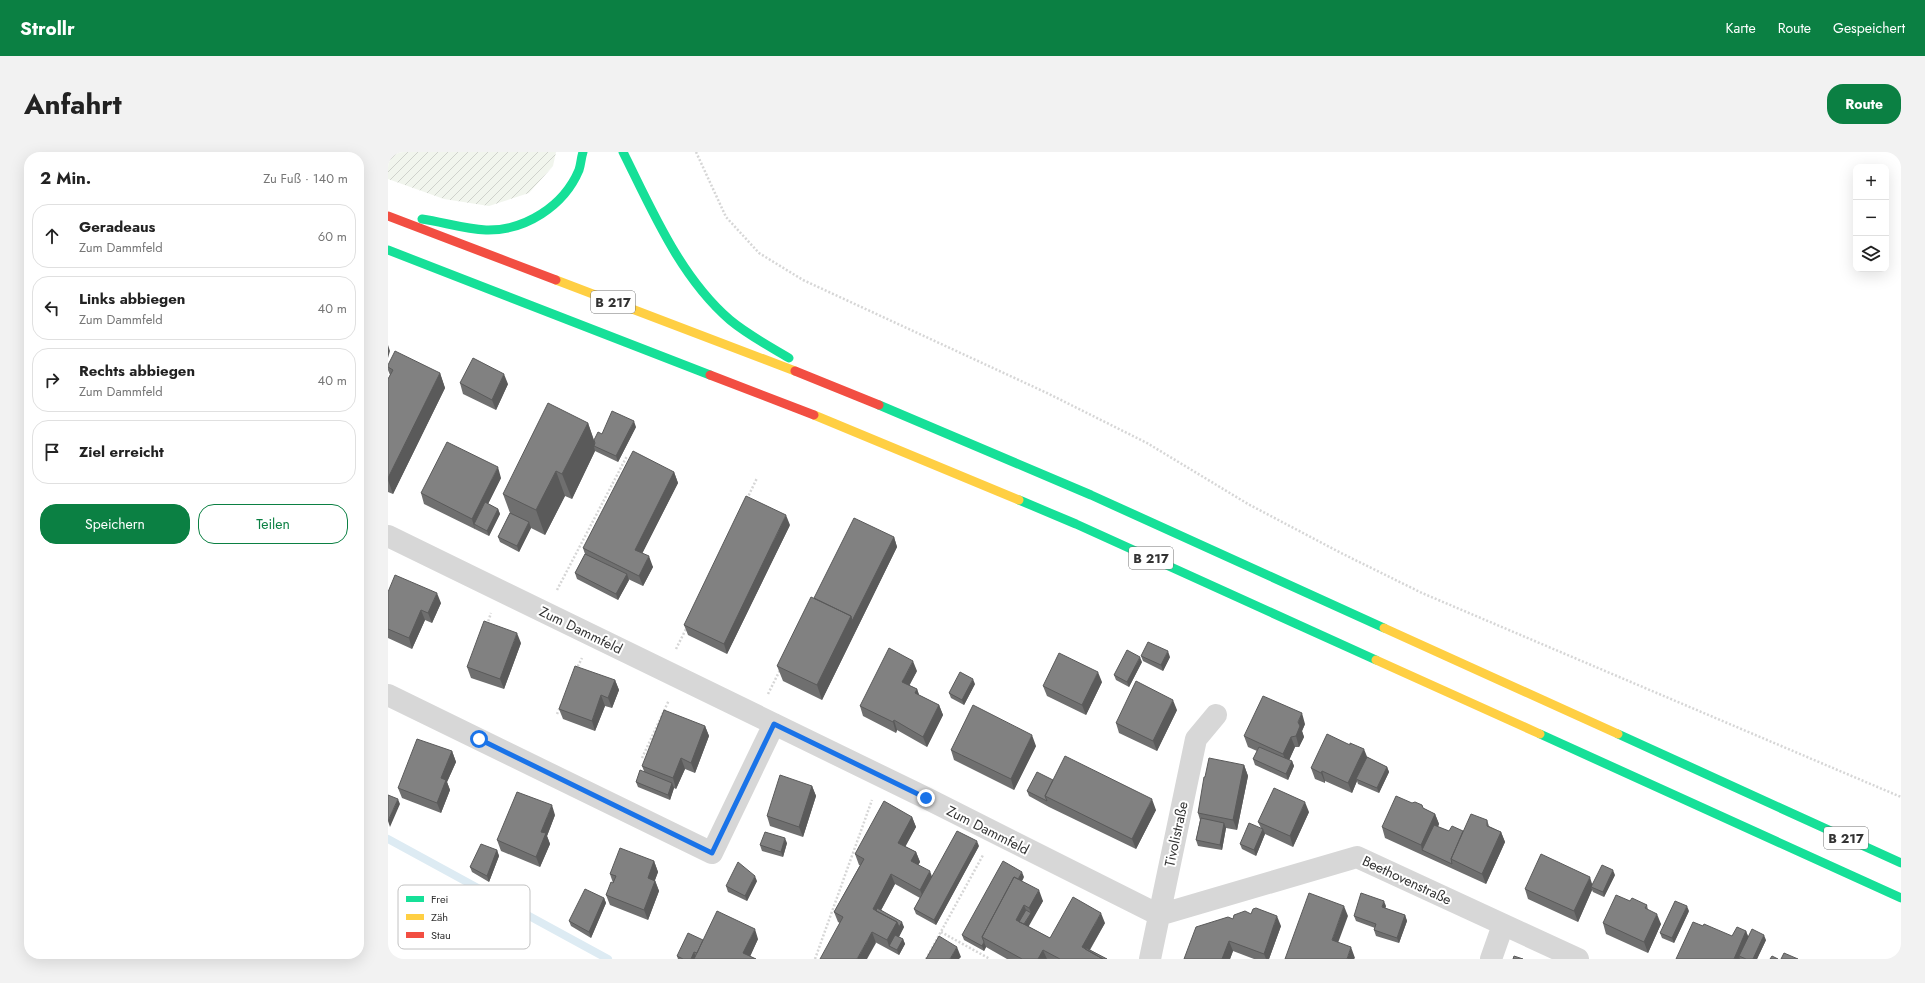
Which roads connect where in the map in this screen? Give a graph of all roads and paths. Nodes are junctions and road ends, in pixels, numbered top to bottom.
1 (583, 152) edge
2 (623, 152) edge
3 (696, 152) edge
4 (388, 212) edge
5 (388, 216) edge
6 (388, 250) edge
7 (838, 388) junction
8 (627, 456) dead end
9 (757, 478) dead end
10 (747, 500) edge
11 (388, 536) edge
12 (556, 593) dead end
13 (492, 610) dead end
14 (688, 623) edge
15 (485, 632) edge
16 (675, 652) dead end
17 (583, 656) dead end
18 (780, 669) edge
19 (573, 678) edge
20 (388, 695) edge
21 (767, 697) dead end
22 (670, 698) dead end
23 (563, 699) edge
24 (557, 714) dead end
25 (1216, 715) dead end
26 (774, 724) junction
27 (642, 758) dead end
28 (873, 797) dead end
29 (1901, 797) edge
30 (984, 854) dead end
31 (1901, 863) edge
32 (1901, 898) edge
33 (1159, 915) junction
34 (1503, 925) junction
35 (941, 932) junction
36 (815, 959) edge
37 (926, 959) edge
38 (990, 959) edge
39 (1150, 959) edge
40 (1491, 959) edge
41 (1578, 959) edge

1 - 4 highway
2 - 7 highway
3 - 29 path
5 - 7 highway, B 217
6 - 32 highway, B 217
7 - 31 highway, B 217
8 - 12 path
9 - 10 path
11 - 26 street, Zum Dammfeld
13 - 15 path
14 - 16 path
17 - 19 path
18 - 21 path
20 - 26 street
22 - 27 path
23 - 24 path
25 - 33 street, Tivolistraße
26 - 33 street, Zum Dammfeld
28 - 36 path
30 - 35 path
33 - 34 street, Beethovenstraße
33 - 39 street, Tivolistraße
34 - 40 street
34 - 41 street, Beethovenstraße
35 - 37 path
35 - 38 path

